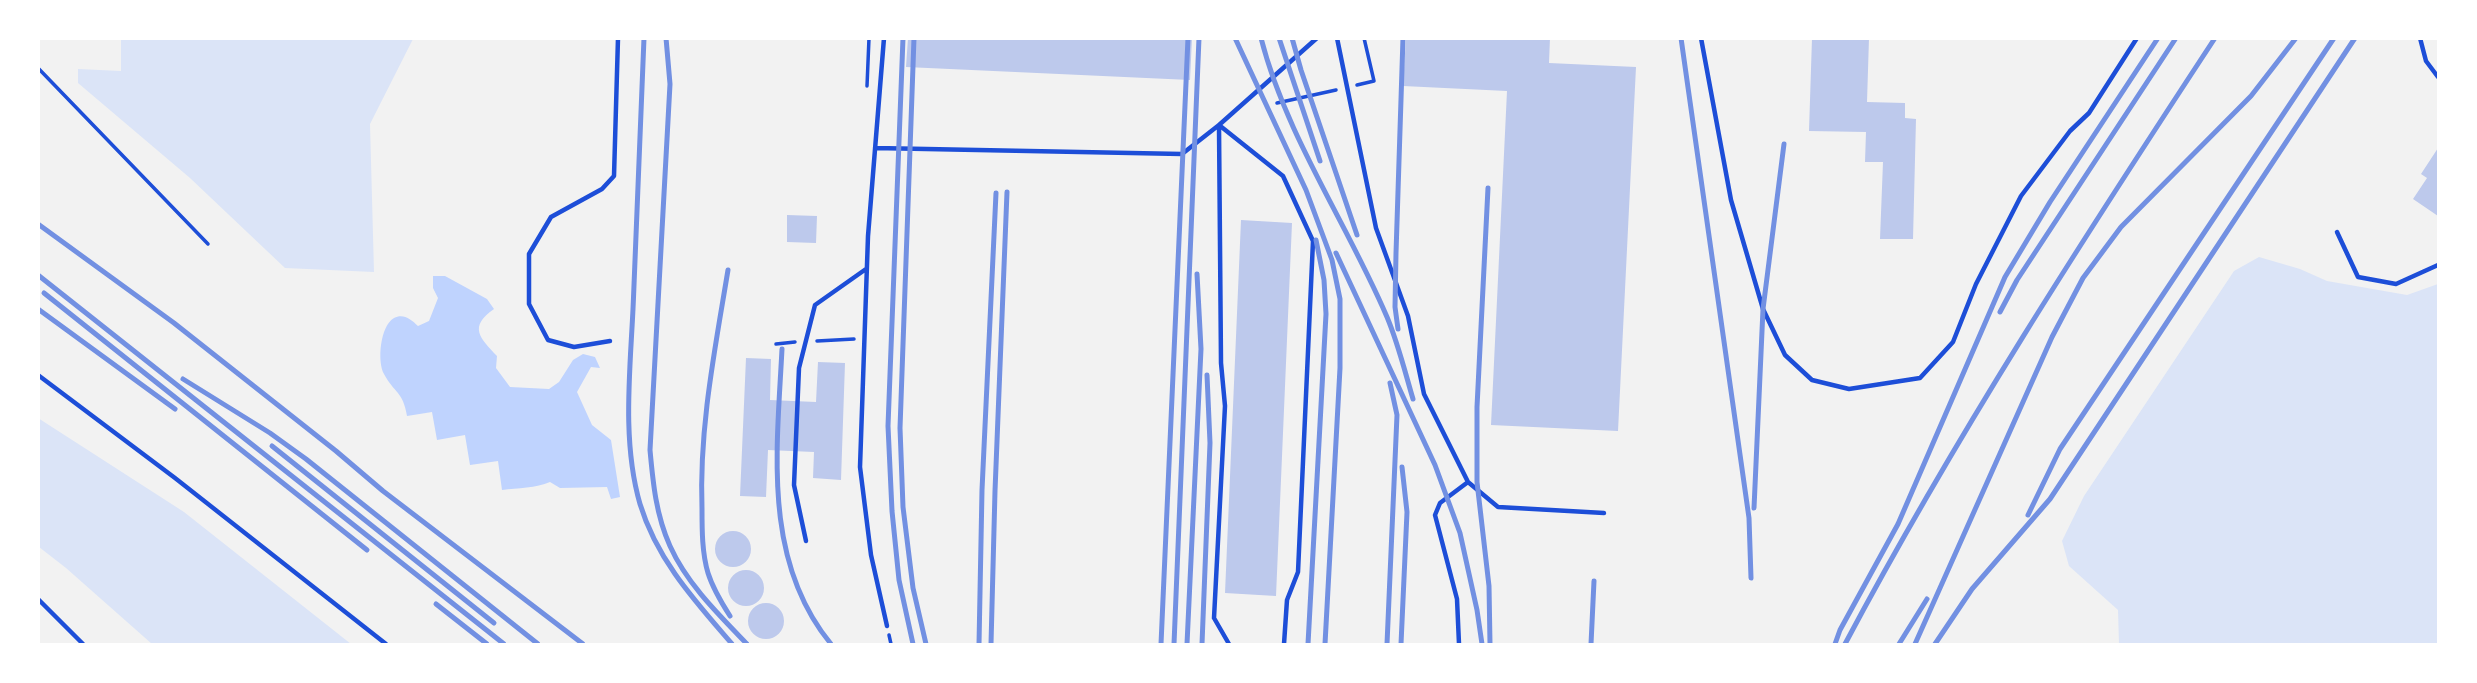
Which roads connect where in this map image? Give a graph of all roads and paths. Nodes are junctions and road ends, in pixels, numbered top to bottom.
1 (618, 38) edge
2 (869, 38) edge
3 (884, 38) edge
4 (1317, 38) edge
5 (1337, 38) edge
6 (1701, 38) edge
7 (2137, 38) edge
8 (2420, 38) edge
9 (38, 68) edge
10 (2438, 77) edge
11 (867, 94) dead end
12 (1219, 125) junction
13 (875, 148) junction
14 (2337, 232) dead end
15 (208, 244) dead end
16 (2438, 265) edge
17 (867, 268) junction
18 (857, 339) dead end
19 (610, 341) dead end
20 (805, 342) junction
21 (776, 344) dead end
22 (38, 375) edge
23 (1468, 482) junction
24 (1604, 513) dead end
25 (806, 541) dead end
26 (38, 599) edge
27 (887, 626) dead end
28 (83, 645) edge
29 (386, 645) edge
30 (1230, 645) edge
31 (1284, 645) edge
32 (1459, 645) edge

1 - 19 lane
2 - 11 path
3 - 13 lane
4 - 12 lane
5 - 23 lane
6 - 7 lane
8 - 10 lane
9 - 15 path
12 - 13 lane
12 - 30 lane
12 - 31 lane
13 - 17 lane
14 - 16 lane
17 - 20 lane
17 - 27 lane
18 - 20 path
20 - 21 path
20 - 25 lane
22 - 29 lane
23 - 24 lane
23 - 32 lane
26 - 28 lane

